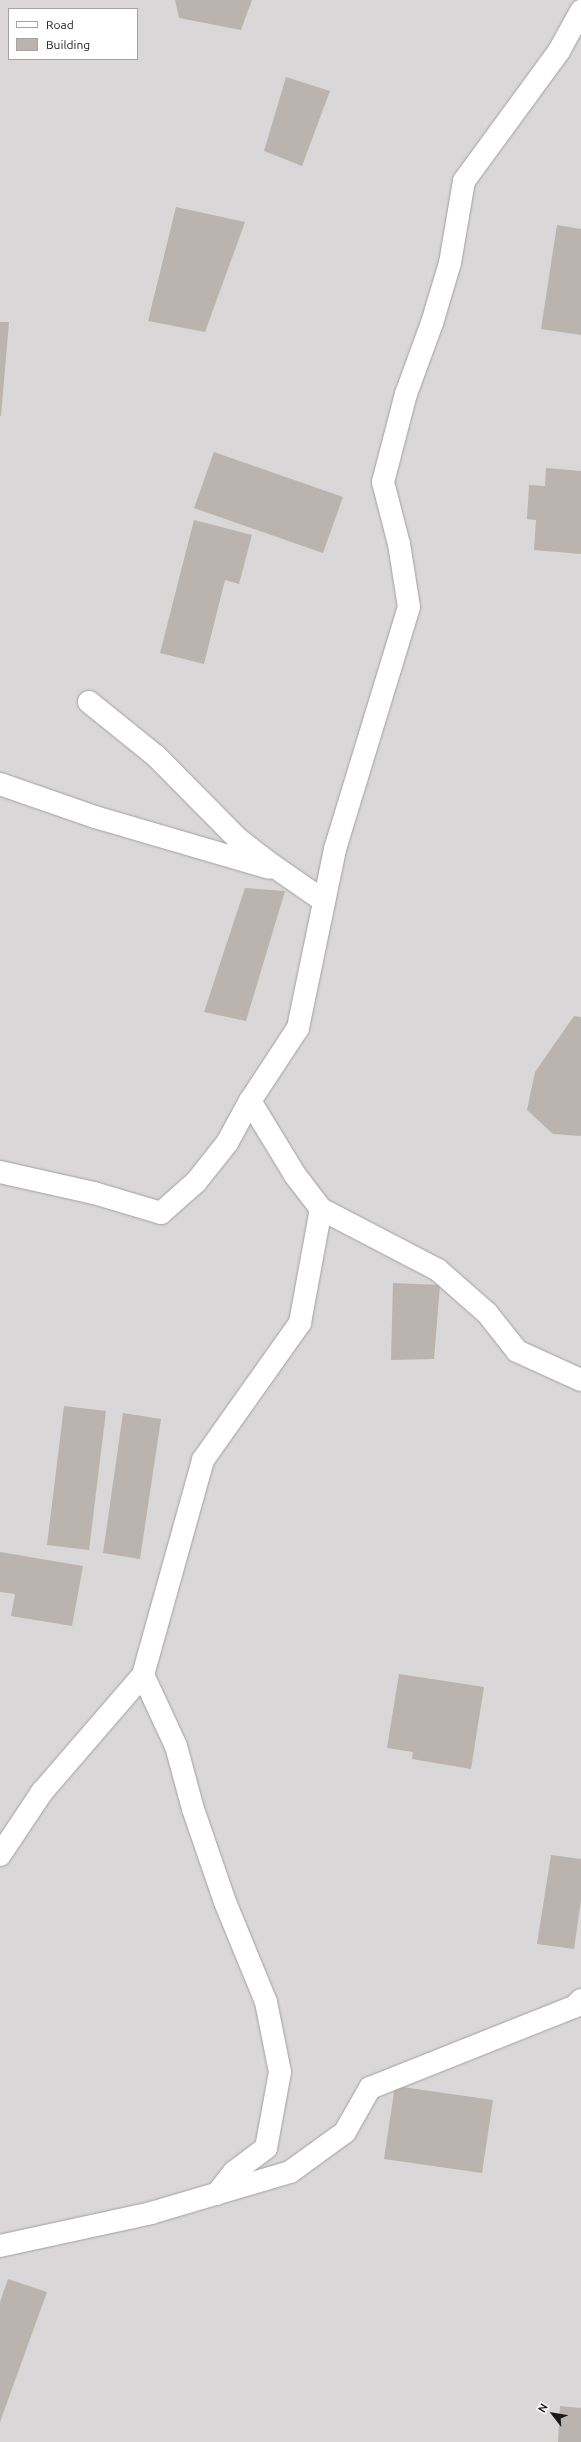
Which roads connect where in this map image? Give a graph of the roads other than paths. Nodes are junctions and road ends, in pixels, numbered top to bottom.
1 (581, 11) edge
2 (89, 702) dead end
3 (0, 784) edge
4 (280, 871) junction
5 (324, 901) junction
6 (250, 1101) junction
7 (0, 1172) edge
8 (321, 1209) junction
9 (581, 1380) edge
10 (143, 1674) junction
11 (0, 1855) edge
12 (581, 2000) edge
13 (217, 2194) junction
14 (0, 2246) edge

1 - 5 street
2 - 4 street
3 - 4 street
4 - 5 street
5 - 6 street
6 - 7 street
6 - 8 street
8 - 9 street
8 - 10 street
10 - 11 street
10 - 13 street
12 - 13 street
13 - 14 street

